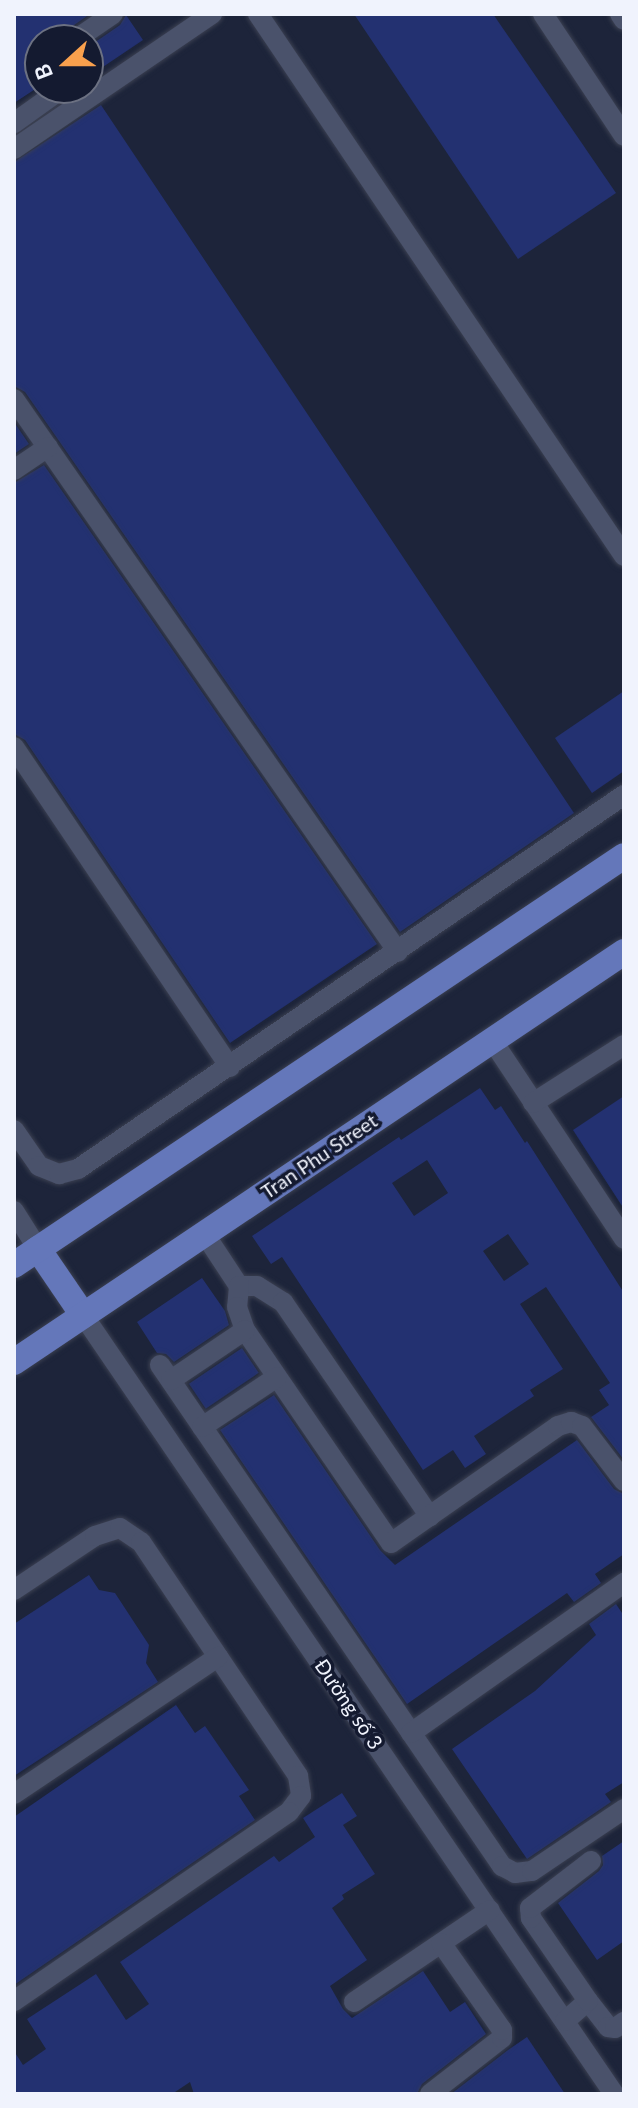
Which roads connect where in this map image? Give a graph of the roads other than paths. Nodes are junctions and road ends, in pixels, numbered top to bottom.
1 (212, 14) edge
2 (258, 14) edge
3 (543, 14) edge
4 (620, 14) edge
5 (624, 20) edge
6 (41, 104) edge
7 (14, 123) edge
8 (624, 136) edge
9 (14, 149) edge
10 (14, 399) edge
11 (48, 447) junction
12 (14, 470) edge
13 (624, 556) edge
14 (14, 747) edge
15 (624, 795) edge
16 (624, 856) edge
17 (398, 952) junction
18 (624, 952) edge
19 (492, 1040) junction
20 (624, 1045) edge
21 (230, 1067) junction
22 (533, 1103) junction
23 (14, 1130) edge
24 (14, 1211) edge
25 (204, 1233) junction
26 (624, 1239) edge
27 (38, 1249) junction
28 (14, 1265) edge
29 (239, 1286) junction
30 (83, 1315) junction
31 (245, 1330) junction
32 (14, 1362) edge
33 (277, 1377) junction
34 (202, 1427) junction
35 (624, 1481) edge
36 (430, 1517) junction
37 (624, 1583) edge
38 (14, 1590) edge
39 (218, 1657) junction
40 (411, 1733) junction
41 (14, 1794) edge
42 (624, 1809) edge
43 (591, 1861) dead end
44 (490, 1910) junction
45 (441, 1943) junction
46 (14, 2001) edge
47 (588, 2001) junction
48 (354, 2002) dead end
49 (565, 2021) junction
50 (624, 2022) edge
51 (430, 2094) edge
52 (614, 2094) edge

1 - 9 street
2 - 13 street
3 - 8 street
4 - 5 street
6 - 7 street
10 - 11 street
11 - 12 street
11 - 17 street
14 - 21 street
15 - 17 street
16 - 27 main road
17 - 21 street
18 - 19 main road, Tran Phu Street
19 - 22 street
19 - 25 main road, Tran Phu Street
20 - 22 street
21 - 23 street
22 - 26 street
24 - 27 street
25 - 29 street
25 - 30 main road, Tran Phu Street
27 - 28 main road
27 - 30 main road
29 - 31 street
29 - 36 street
30 - 32 main road, Tran Phu Street
30 - 44 street, Đường số 3
31 - 33 street
31 - 34 street
33 - 34 street
33 - 36 street
34 - 40 street
35 - 36 street
37 - 40 street
38 - 39 street
39 - 41 street
39 - 46 street
40 - 42 street
43 - 47 street
44 - 45 street
44 - 49 street, Đường số 3
45 - 48 street
45 - 51 street
47 - 49 street
47 - 50 street
49 - 52 street, Đường số 3

